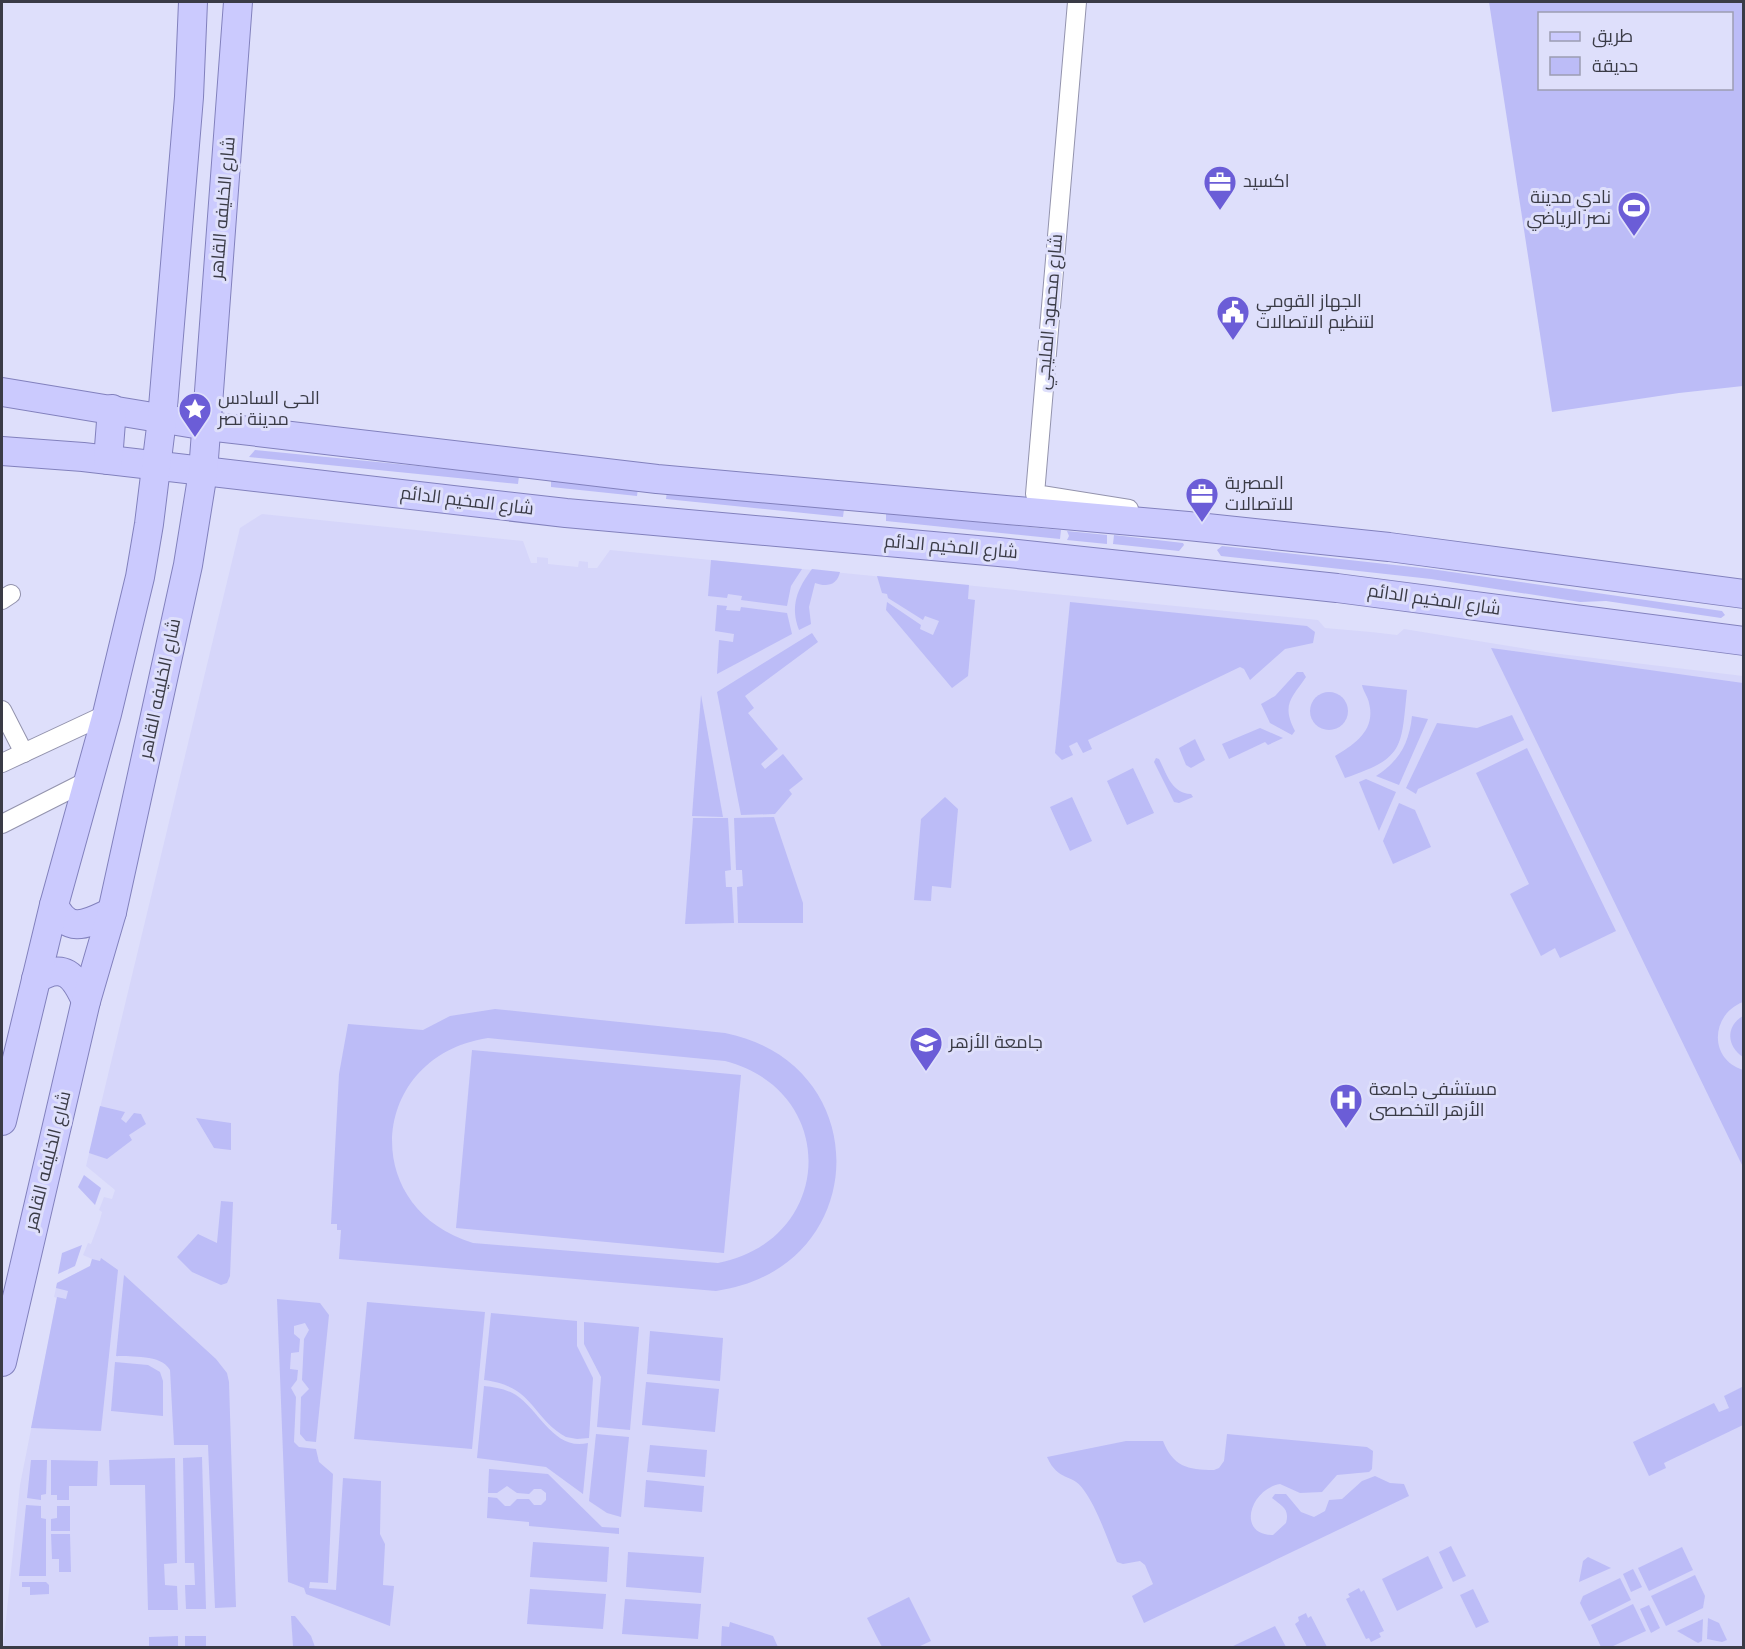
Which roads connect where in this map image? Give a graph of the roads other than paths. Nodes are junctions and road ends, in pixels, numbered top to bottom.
1 (194, 2) edge
2 (238, 2) edge
3 (1077, 2) edge
4 (2, 392) edge
5 (112, 409) junction
6 (162, 419) junction
7 (207, 426) junction
8 (2, 452) edge
9 (108, 460) junction
10 (157, 466) junction
11 (203, 472) junction
12 (657, 478) junction
13 (652, 521) junction
14 (1174, 525) junction
15 (1180, 571) junction
16 (1743, 594) edge
17 (1743, 641) edge
18 (2, 710) edge
19 (107, 714) junction
20 (24, 753) junction
21 (2, 763) edge
22 (89, 780) junction
23 (2, 824) edge
24 (54, 905) junction
25 (112, 912) junction
26 (36, 979) junction
27 (86, 1001) junction
28 (2, 1121) edge
29 (2, 1362) edge

1 - 6 main road
2 - 7 main road, شارع الخليفه القاهر
3 - 14 street, شارع محمود المليجي
4 - 5 main road
5 - 6 main road
5 - 9 main road
6 - 7 main road
6 - 10 main road
7 - 11 main road, شارع الخليفه القاهر
7 - 12 main road
8 - 9 main road, شارع المخيم الدائم
9 - 10 main road, شارع المخيم الدائم
10 - 11 main road, شارع المخيم الدائم
10 - 19 main road
11 - 13 main road, شارع المخيم الدائم
11 - 25 main road, شارع الخليفه القاهر
12 - 13 main road
12 - 14 main road
13 - 15 main road, شارع المخيم الدائم
14 - 15 main road
14 - 16 main road
15 - 17 main road, شارع المخيم الدائم
18 - 20 street
19 - 20 street
19 - 22 main road
20 - 21 street
22 - 23 street
22 - 24 main road
24 - 25 main road
24 - 26 main road
25 - 27 main road, شارع الخليفه القاهر
26 - 27 main road
26 - 28 main road
27 - 29 main road, شارع الخليفه القاهر

